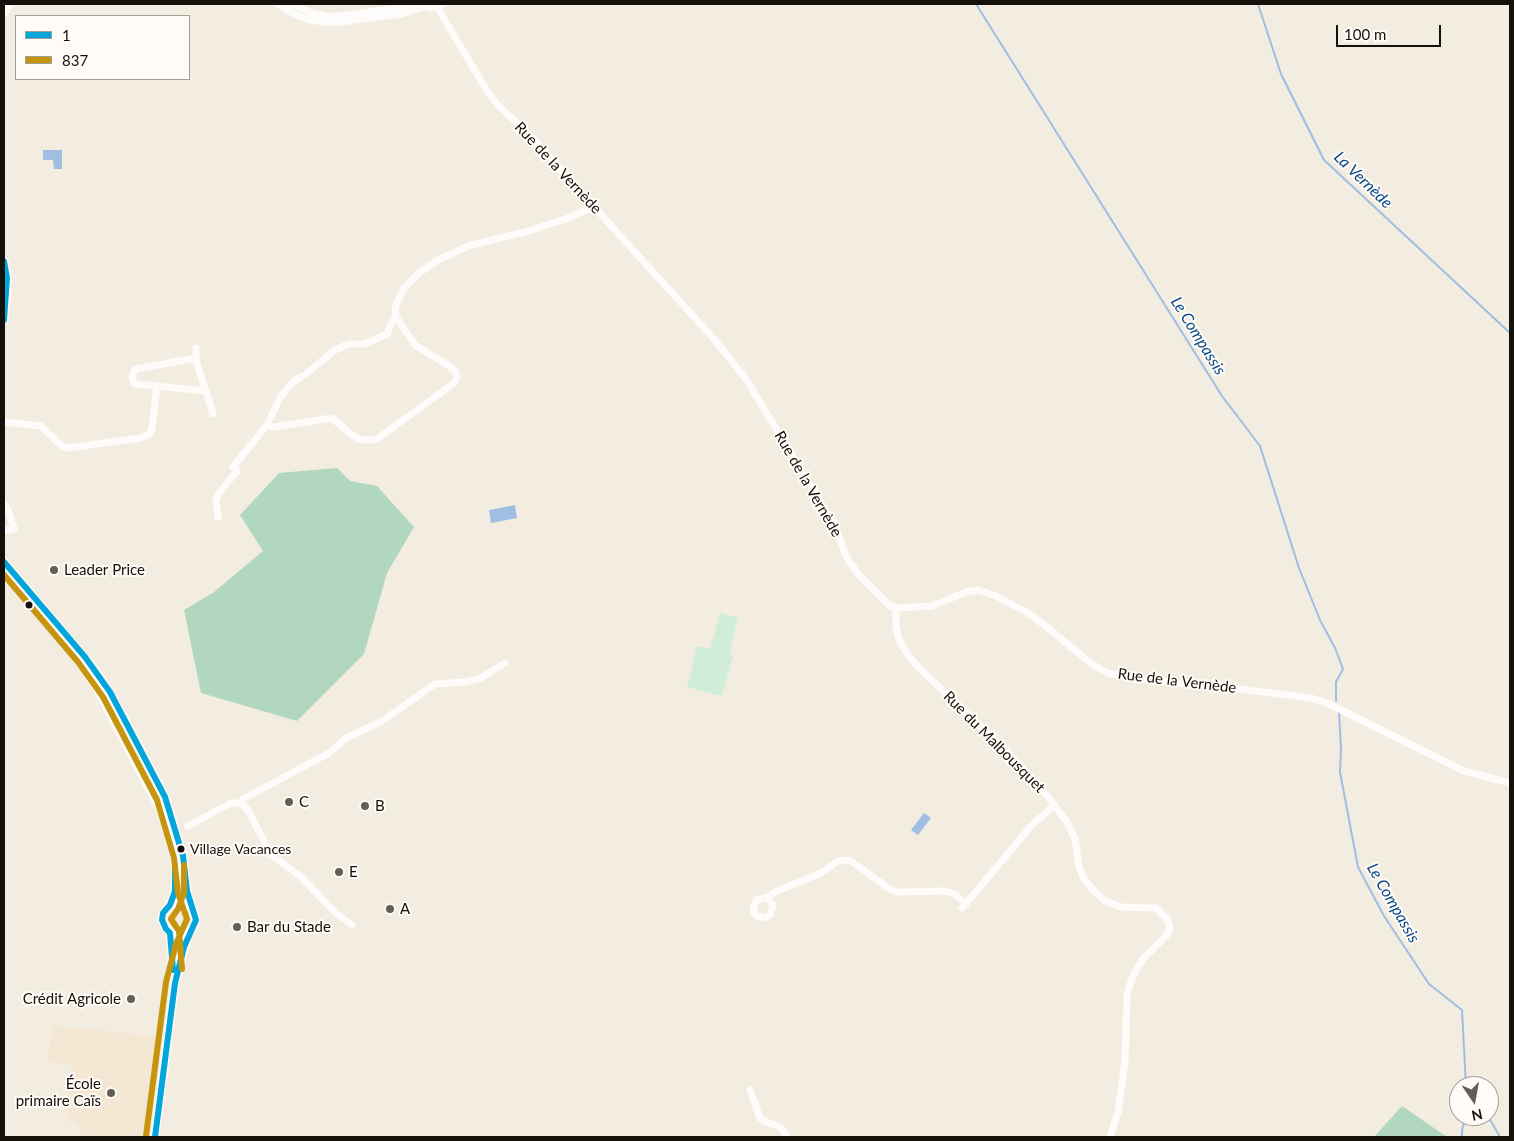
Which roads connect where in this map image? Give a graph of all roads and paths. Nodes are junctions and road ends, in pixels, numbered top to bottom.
1 (10, 4) edge
2 (278, 4) edge
3 (291, 4) edge
4 (410, 4) edge
5 (424, 5) edge
6 (440, 5) edge
7 (4, 13) edge
8 (594, 207) junction
9 (4, 260) edge
10 (396, 318) junction
11 (4, 320) edge
12 (196, 348) dead end
13 (197, 358) junction
14 (157, 386) junction
15 (206, 391) junction
16 (213, 414) dead end
17 (4, 422) edge
18 (267, 425) junction
19 (4, 504) edge
20 (218, 517) dead end
21 (4, 532) edge
22 (4, 562) edge
23 (4, 570) edge
24 (896, 608) junction
25 (505, 663) dead end
26 (1510, 783) edge
27 (241, 804) junction
28 (1055, 805) junction
29 (188, 826) dead end
30 (767, 898) dead end
31 (170, 905) junction
32 (192, 908) junction
33 (352, 925) dead end
34 (189, 933) junction
35 (170, 934) junction
36 (175, 983) junction
37 (750, 1090) dead end
38 (155, 1137) edge
39 (787, 1137) edge
40 (1110, 1137) edge

1 - 7 street
2 - 5 street
3 - 4 street
5 - 6 street
6 - 8 street, Rue de la Vernède
8 - 10 street
8 - 24 street, Rue de la Vernède
9 - 11 main road
10 - 18 street
10 - 18 street
12 - 13 street
13 - 14 street
13 - 15 street
14 - 15 street
14 - 17 street
15 - 16 street
18 - 20 street
19 - 21 street
22 - 32 main road
23 - 31 main road
24 - 26 street, Rue de la Vernède
24 - 28 street, Rue du Malbousquet
25 - 27 street
27 - 29 street
27 - 33 street
28 - 30 street
28 - 40 street, Rue du Malbousquet
31 - 32 main road
31 - 35 main road
32 - 34 main road
34 - 35 main road
34 - 36 main road
35 - 36 main road
36 - 38 main road
37 - 39 street

